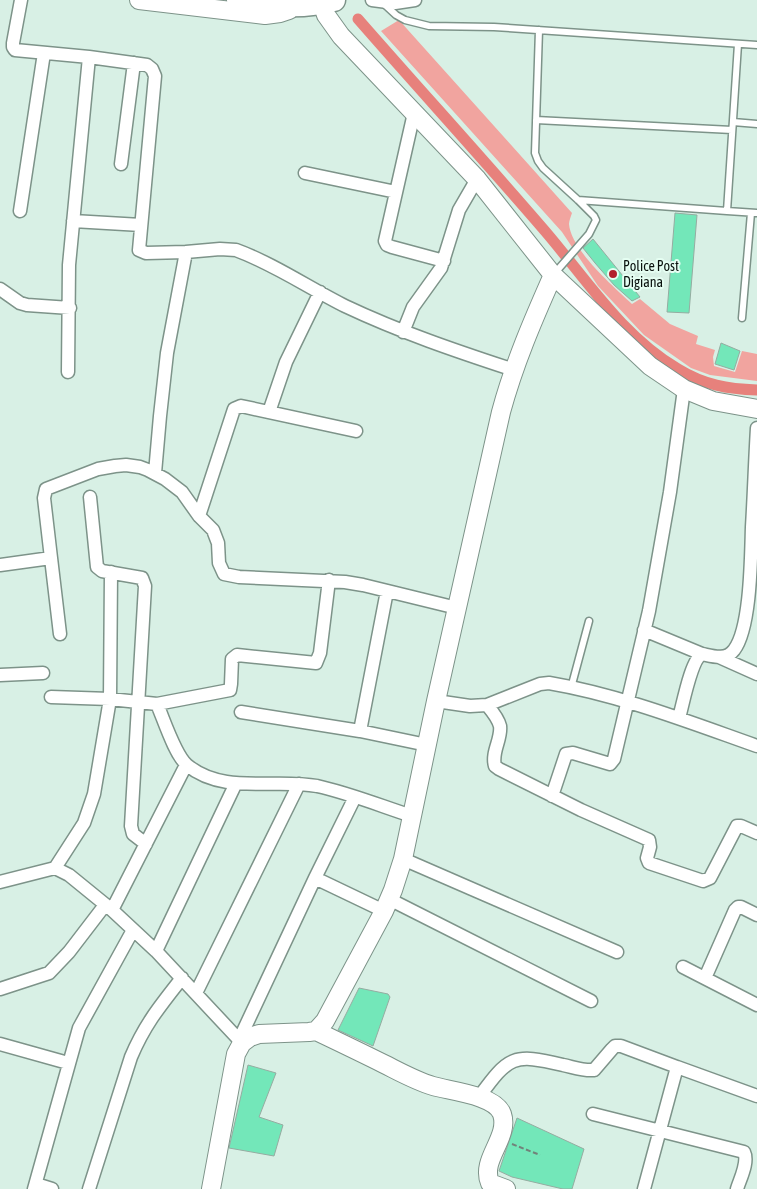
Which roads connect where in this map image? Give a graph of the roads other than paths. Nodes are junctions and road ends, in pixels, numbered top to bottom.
1 (21, 0) edge
2 (139, 0) edge
3 (238, 0) edge
4 (415, 0) edge
5 (326, 1) edge
6 (377, 1) edge
7 (299, 6) junction
8 (539, 30) junction
9 (738, 44) junction
10 (757, 45) edge
11 (44, 53) junction
12 (89, 57) junction
13 (134, 63) junction
14 (414, 113) junction
15 (536, 120) junction
16 (733, 122) junction
17 (757, 124) edge
18 (732, 130) junction
19 (121, 164) dead end
20 (305, 173) dead end
21 (477, 179) junction
22 (396, 192) junction
23 (578, 200) junction
24 (20, 211) dead end
25 (727, 211) junction
26 (754, 213) edge
27 (73, 221) junction
28 (141, 225) junction
29 (186, 252) junction
30 (444, 261) junction
31 (559, 268) junction
32 (0, 289) edge
33 (320, 292) junction
34 (70, 308) junction
35 (742, 318) dead end
36 (404, 332) junction
37 (514, 370) junction
38 (68, 372) dead end
39 (684, 388) junction
40 (757, 409) edge
41 (270, 412) junction
42 (757, 428) edge
43 (356, 431) dead end
44 (155, 473) junction
45 (755, 496) edge
46 (90, 497) dead end
47 (199, 516) junction
48 (754, 557) edge
49 (51, 558) junction
50 (0, 565) edge
51 (111, 572) junction
52 (329, 580) junction
53 (388, 591) junction
54 (457, 608) junction
55 (589, 620) dead end
56 (644, 630) junction
57 (60, 634) dead end
58 (702, 654) junction
59 (719, 657) junction
60 (44, 673) dead end
61 (757, 674) edge
62 (0, 675) edge
63 (571, 688) junction
64 (50, 697) dead end
65 (110, 698) junction
66 (436, 701) junction
67 (139, 702) junction
68 (627, 702) junction
69 (157, 704) junction
70 (487, 705) junction
71 (241, 712) dead end
72 (679, 718) junction
73 (360, 731) junction
74 (427, 745) junction
75 (757, 746) edge
76 (186, 765) junction
77 (236, 783) junction
78 (299, 784) junction
79 (552, 796) junction
80 (355, 797) junction
81 (412, 816) junction
82 (757, 833) edge
83 (146, 844) junction
84 (403, 859) junction
85 (55, 868) junction
86 (315, 878) junction
87 (0, 882) edge
88 (386, 905) junction
89 (108, 908) junction
90 (757, 915) edge
91 (133, 930) junction
92 (156, 951) junction
93 (617, 952) dead end
94 (683, 968) dead end
95 (182, 978) junction
96 (705, 978) junction
97 (0, 989) edge
98 (196, 993) junction
99 (591, 1001) dead end
100 (757, 1004) edge
101 (316, 1030) junction
102 (240, 1042) junction
103 (0, 1044) edge
104 (68, 1063) junction
105 (678, 1067) junction
106 (479, 1096) junction
107 (757, 1096) edge
108 (593, 1114) dead end
109 (661, 1130) junction
110 (488, 1166) junction
111 (35, 1187) edge
112 (52, 1189) edge
113 (89, 1189) edge
114 (211, 1189) edge
115 (481, 1189) edge
116 (506, 1189) edge
117 (644, 1189) edge
118 (737, 1189) edge

1 - 11 street
2 - 7 street
3 - 7 highway
4 - 6 street
5 - 7 highway
5 - 14 street
6 - 8 lane
8 - 9 lane
8 - 15 lane
9 - 10 lane
9 - 16 lane
11 - 12 street
11 - 24 street
12 - 13 street
12 - 27 street
13 - 19 street
13 - 28 street
14 - 21 street
14 - 22 street
15 - 18 lane
15 - 23 lane
16 - 17 lane
16 - 18 lane
18 - 25 lane
20 - 22 street
21 - 30 street
21 - 31 street
22 - 30 street
23 - 25 lane
23 - 31 lane
25 - 26 lane
26 - 35 lane
27 - 28 street
27 - 34 street
28 - 29 street
29 - 33 street
29 - 44 street
30 - 36 street
31 - 37 street
31 - 39 street
32 - 34 street
33 - 36 street
33 - 41 street
34 - 38 street
36 - 37 street
37 - 54 street
39 - 40 street
39 - 56 street
41 - 43 street
41 - 47 street
42 - 45 street
44 - 47 street
44 - 49 street
45 - 48 street
46 - 51 street
47 - 52 street
48 - 59 street
49 - 50 street
49 - 57 street
51 - 65 street
51 - 67 street
52 - 53 street
52 - 69 street
53 - 54 street
53 - 73 street
54 - 66 street
55 - 63 lane
56 - 58 street
56 - 68 street
58 - 59 street
58 - 72 street
59 - 61 street
60 - 62 street
63 - 68 street
63 - 70 street
64 - 65 street
65 - 67 street
65 - 85 street
66 - 70 street
66 - 74 street
67 - 69 street
67 - 83 street
68 - 72 street
68 - 79 street
69 - 76 street
70 - 79 street
71 - 73 street
72 - 75 street
73 - 74 street
74 - 81 street
76 - 77 street
76 - 83 street
77 - 78 street
77 - 92 street
78 - 80 street
78 - 98 street
79 - 82 street
80 - 81 street
80 - 86 street
81 - 84 street
83 - 89 street
84 - 88 street
84 - 93 street
85 - 87 street
85 - 89 street
86 - 88 street
86 - 102 street
88 - 99 street
88 - 101 street
89 - 91 street
89 - 97 street
90 - 96 street
91 - 92 street
91 - 104 street
92 - 95 street
94 - 96 street
95 - 98 street
95 - 113 street
96 - 100 street
98 - 102 street
101 - 102 street
101 - 106 street
102 - 114 street
103 - 104 street
104 - 111 street
105 - 106 street
105 - 107 street
105 - 109 street
106 - 110 street
108 - 109 street
109 - 117 street
109 - 118 street
110 - 115 street
110 - 116 street
111 - 112 street

